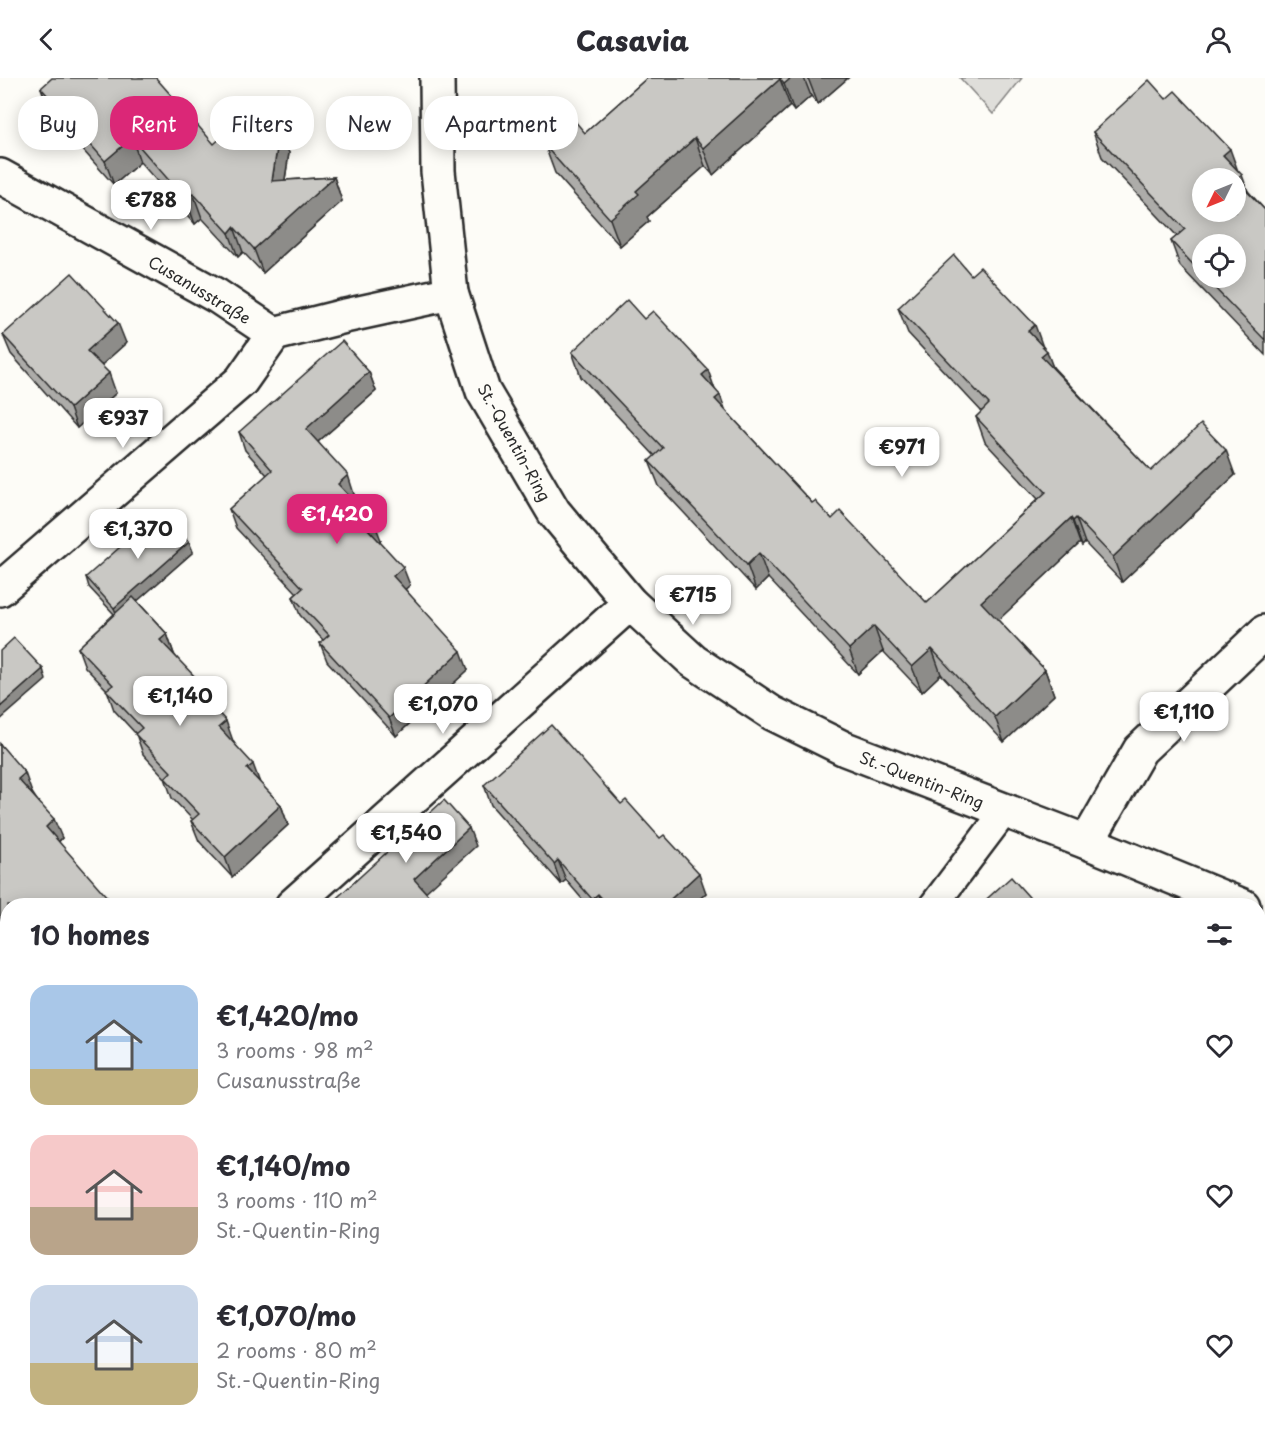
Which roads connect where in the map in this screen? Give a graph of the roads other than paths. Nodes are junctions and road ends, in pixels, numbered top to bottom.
1 (436, 78) edge
2 (0, 176) edge
3 (451, 294) junction
4 (274, 334) junction
5 (0, 589) edge
6 (630, 603) junction
7 (1265, 632) edge
8 (1004, 812) junction
9 (1087, 842) junction
10 (301, 898) edge
11 (939, 898) edge
12 (1224, 898) edge

1 - 3 street, St.-Quentin-Ring
2 - 4 street, Cusanusstraße
3 - 4 street
3 - 6 street, St.-Quentin-Ring
4 - 5 street
6 - 8 street, St.-Quentin-Ring
6 - 10 street
7 - 9 street
8 - 9 street, St.-Quentin-Ring
8 - 11 lane
9 - 12 street, St.-Quentin-Ring

